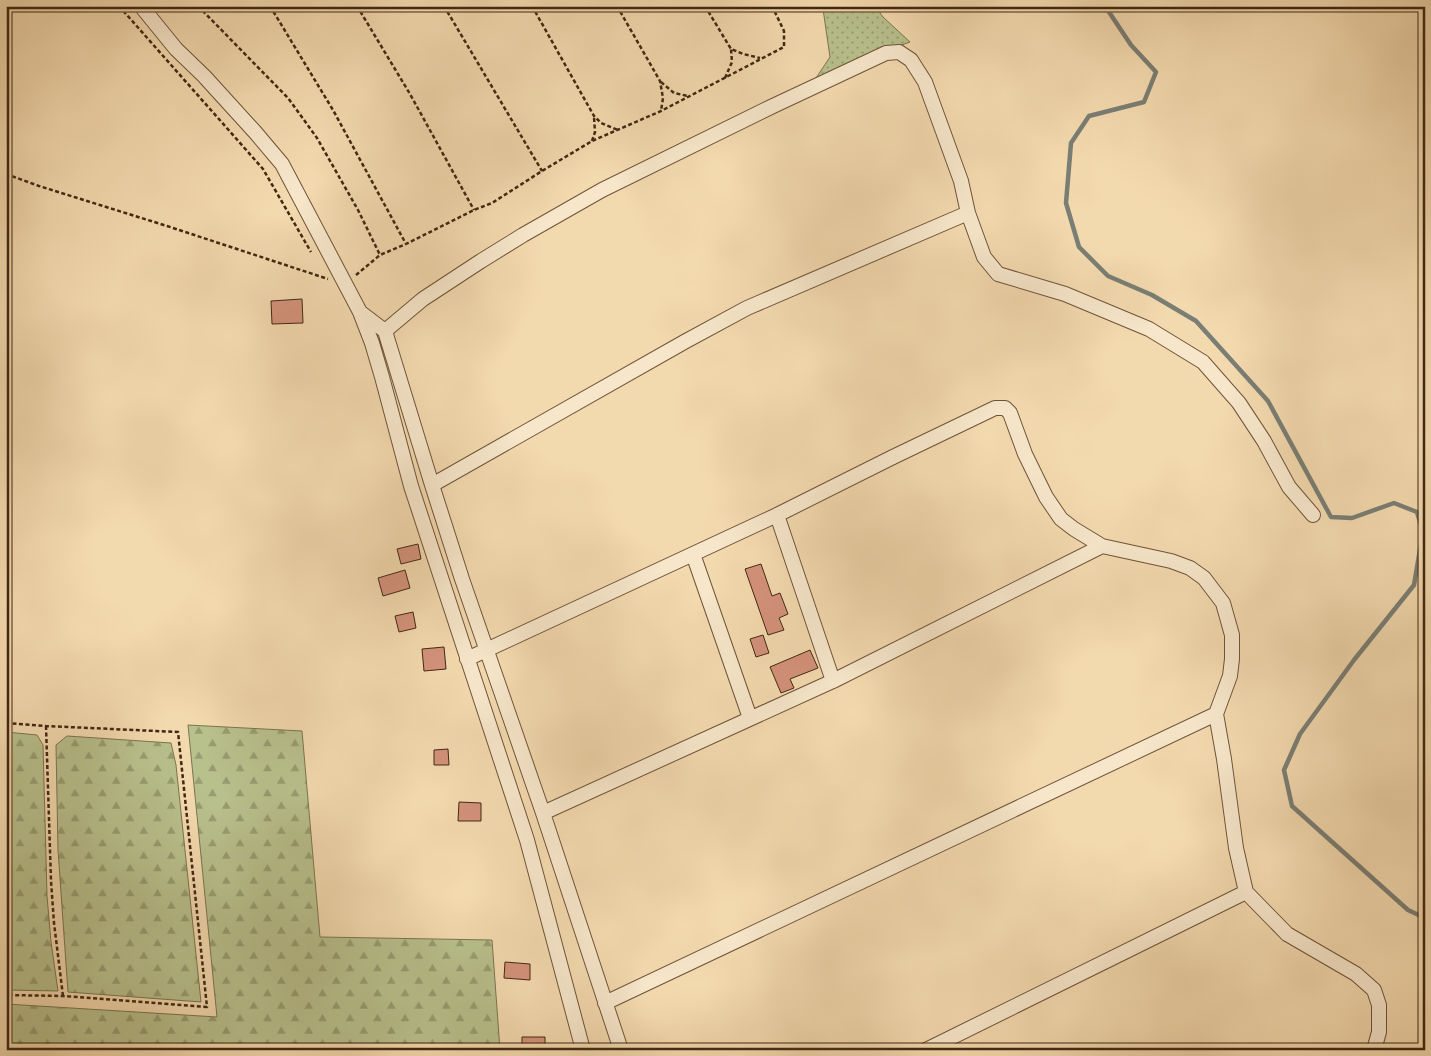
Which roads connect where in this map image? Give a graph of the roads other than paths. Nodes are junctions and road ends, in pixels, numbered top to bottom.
1 (141, 6) edge
2 (968, 213) junction
3 (360, 312) junction
4 (386, 331) junction
5 (432, 485) junction
6 (777, 515) junction
7 (1313, 515) dead end
8 (1102, 546) junction
9 (693, 554) junction
10 (486, 650) junction
11 (468, 659) junction
12 (833, 681) junction
13 (1216, 714) junction
14 (750, 718) junction
15 (542, 813) junction
16 (1246, 892) junction
17 (606, 1003) junction
18 (583, 1050) edge
19 (621, 1050) edge
20 (926, 1050) edge
21 (1374, 1050) edge

1 - 3 street
2 - 4 street
2 - 5 street
2 - 7 street
3 - 4 street
3 - 11 street
4 - 5 street
5 - 10 street
6 - 8 street
6 - 9 street
6 - 12 street
8 - 12 street
8 - 13 street
9 - 10 street
9 - 14 street
10 - 11 street
10 - 15 street
11 - 18 street
12 - 14 street
13 - 16 street
13 - 17 street
14 - 15 street
15 - 17 street
16 - 20 street
16 - 21 street
17 - 19 street

